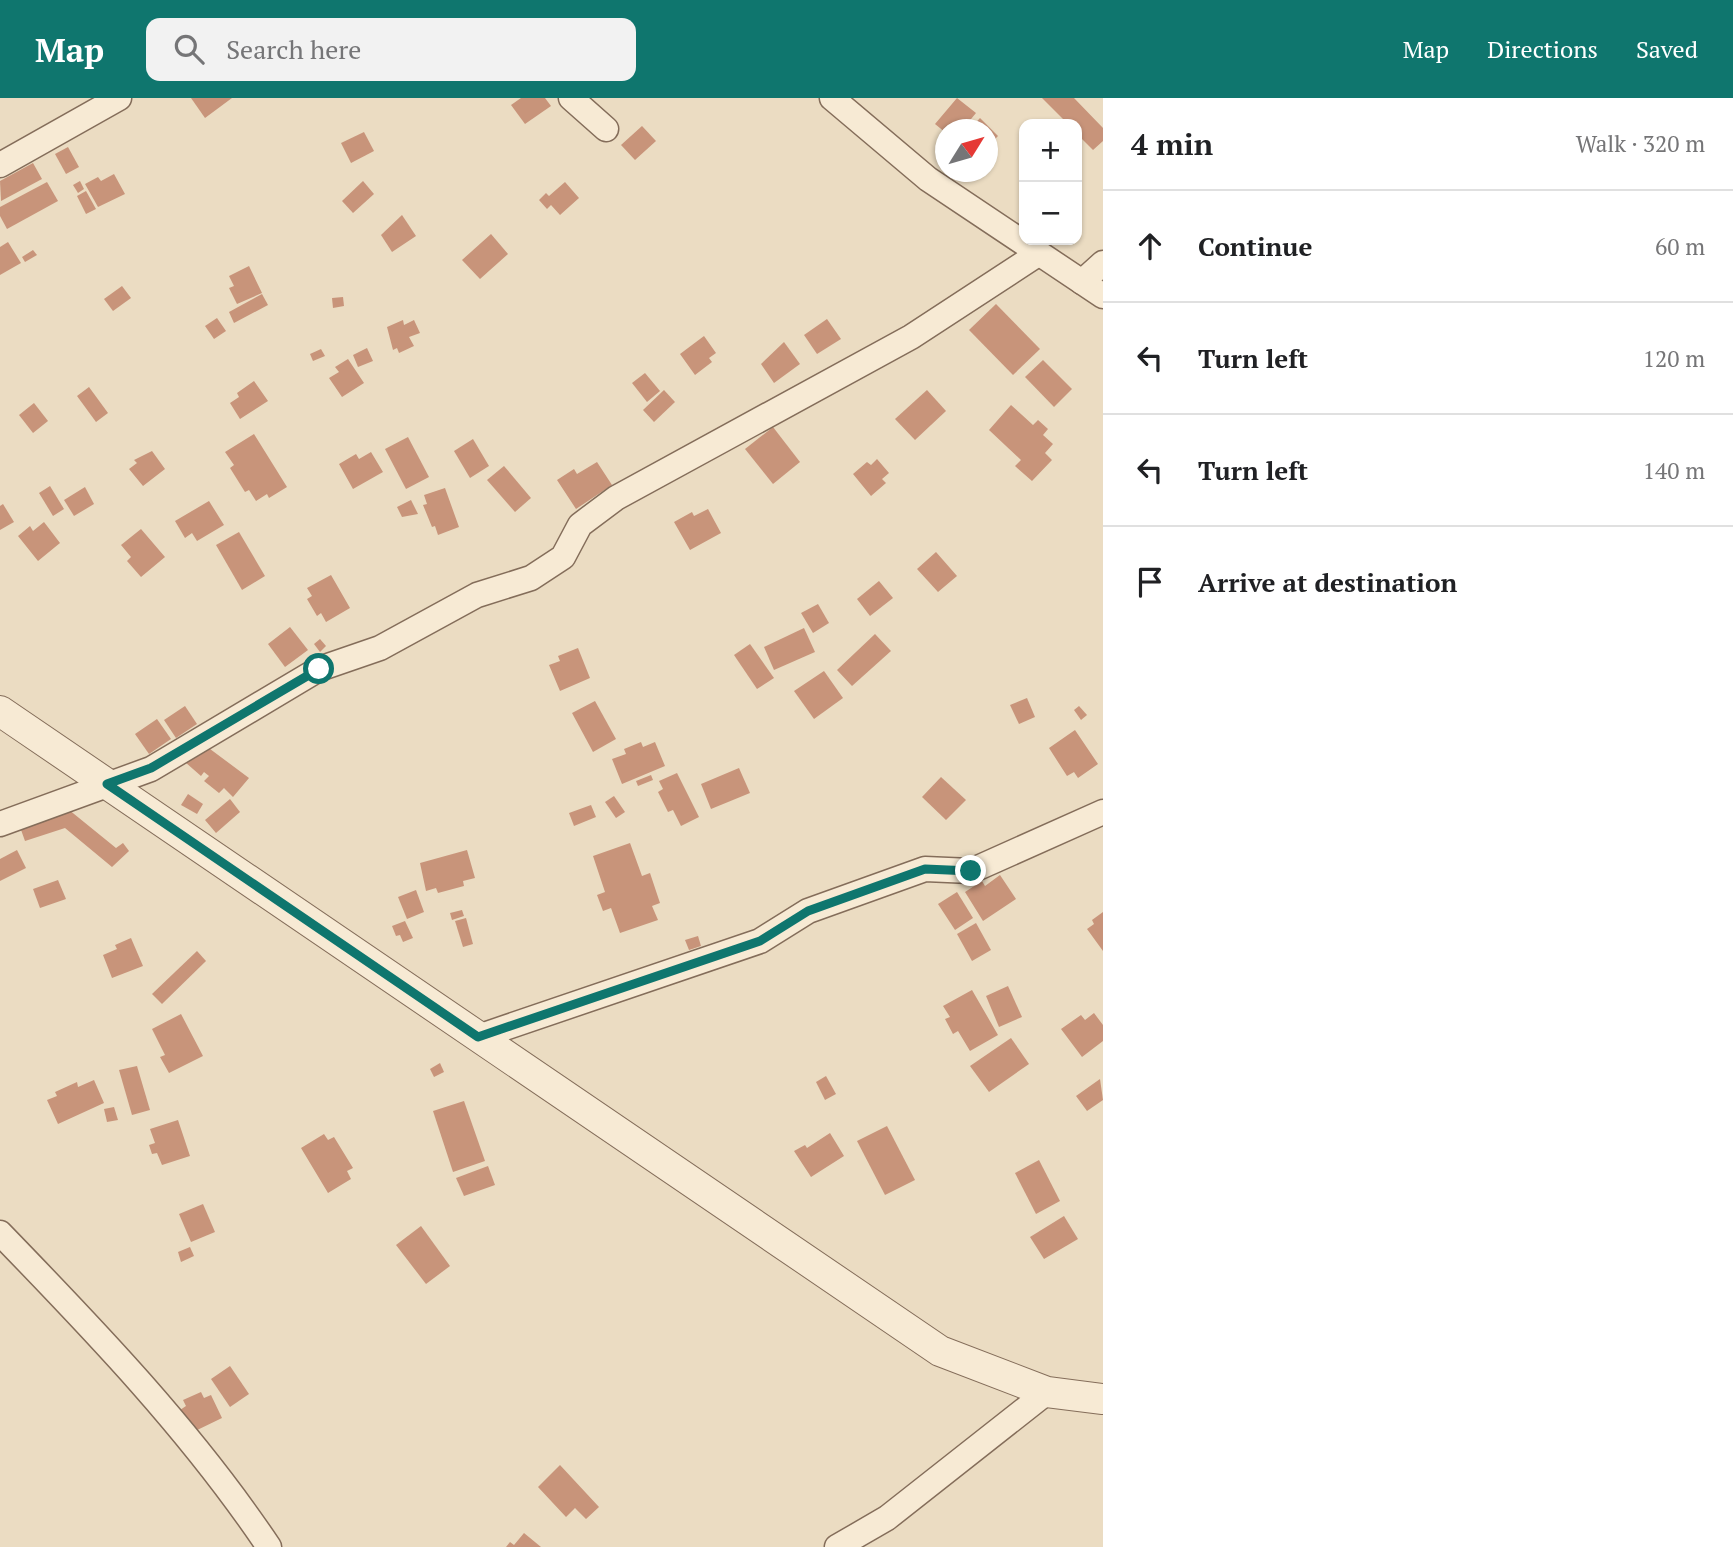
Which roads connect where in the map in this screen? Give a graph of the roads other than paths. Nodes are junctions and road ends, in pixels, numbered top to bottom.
1 (119, 98) edge
2 (571, 98) edge
3 (832, 98) edge
4 (606, 129) dead end
5 (0, 166) edge
6 (1038, 254) junction
7 (1103, 263) edge
8 (1082, 282) junction
9 (1103, 296) edge
10 (0, 711) edge
11 (107, 784) junction
12 (1103, 812) edge
13 (0, 824) edge
14 (478, 1037) junction
15 (0, 1233) edge
16 (1047, 1392) junction
17 (1102, 1400) edge
18 (270, 1547) edge
19 (837, 1547) edge

1 - 5 street
2 - 4 street
3 - 6 street
6 - 8 street
6 - 11 street
7 - 8 street
8 - 9 street
10 - 11 street
11 - 13 street
11 - 14 street
12 - 14 street
14 - 16 street
15 - 18 street
16 - 17 street
16 - 19 street

